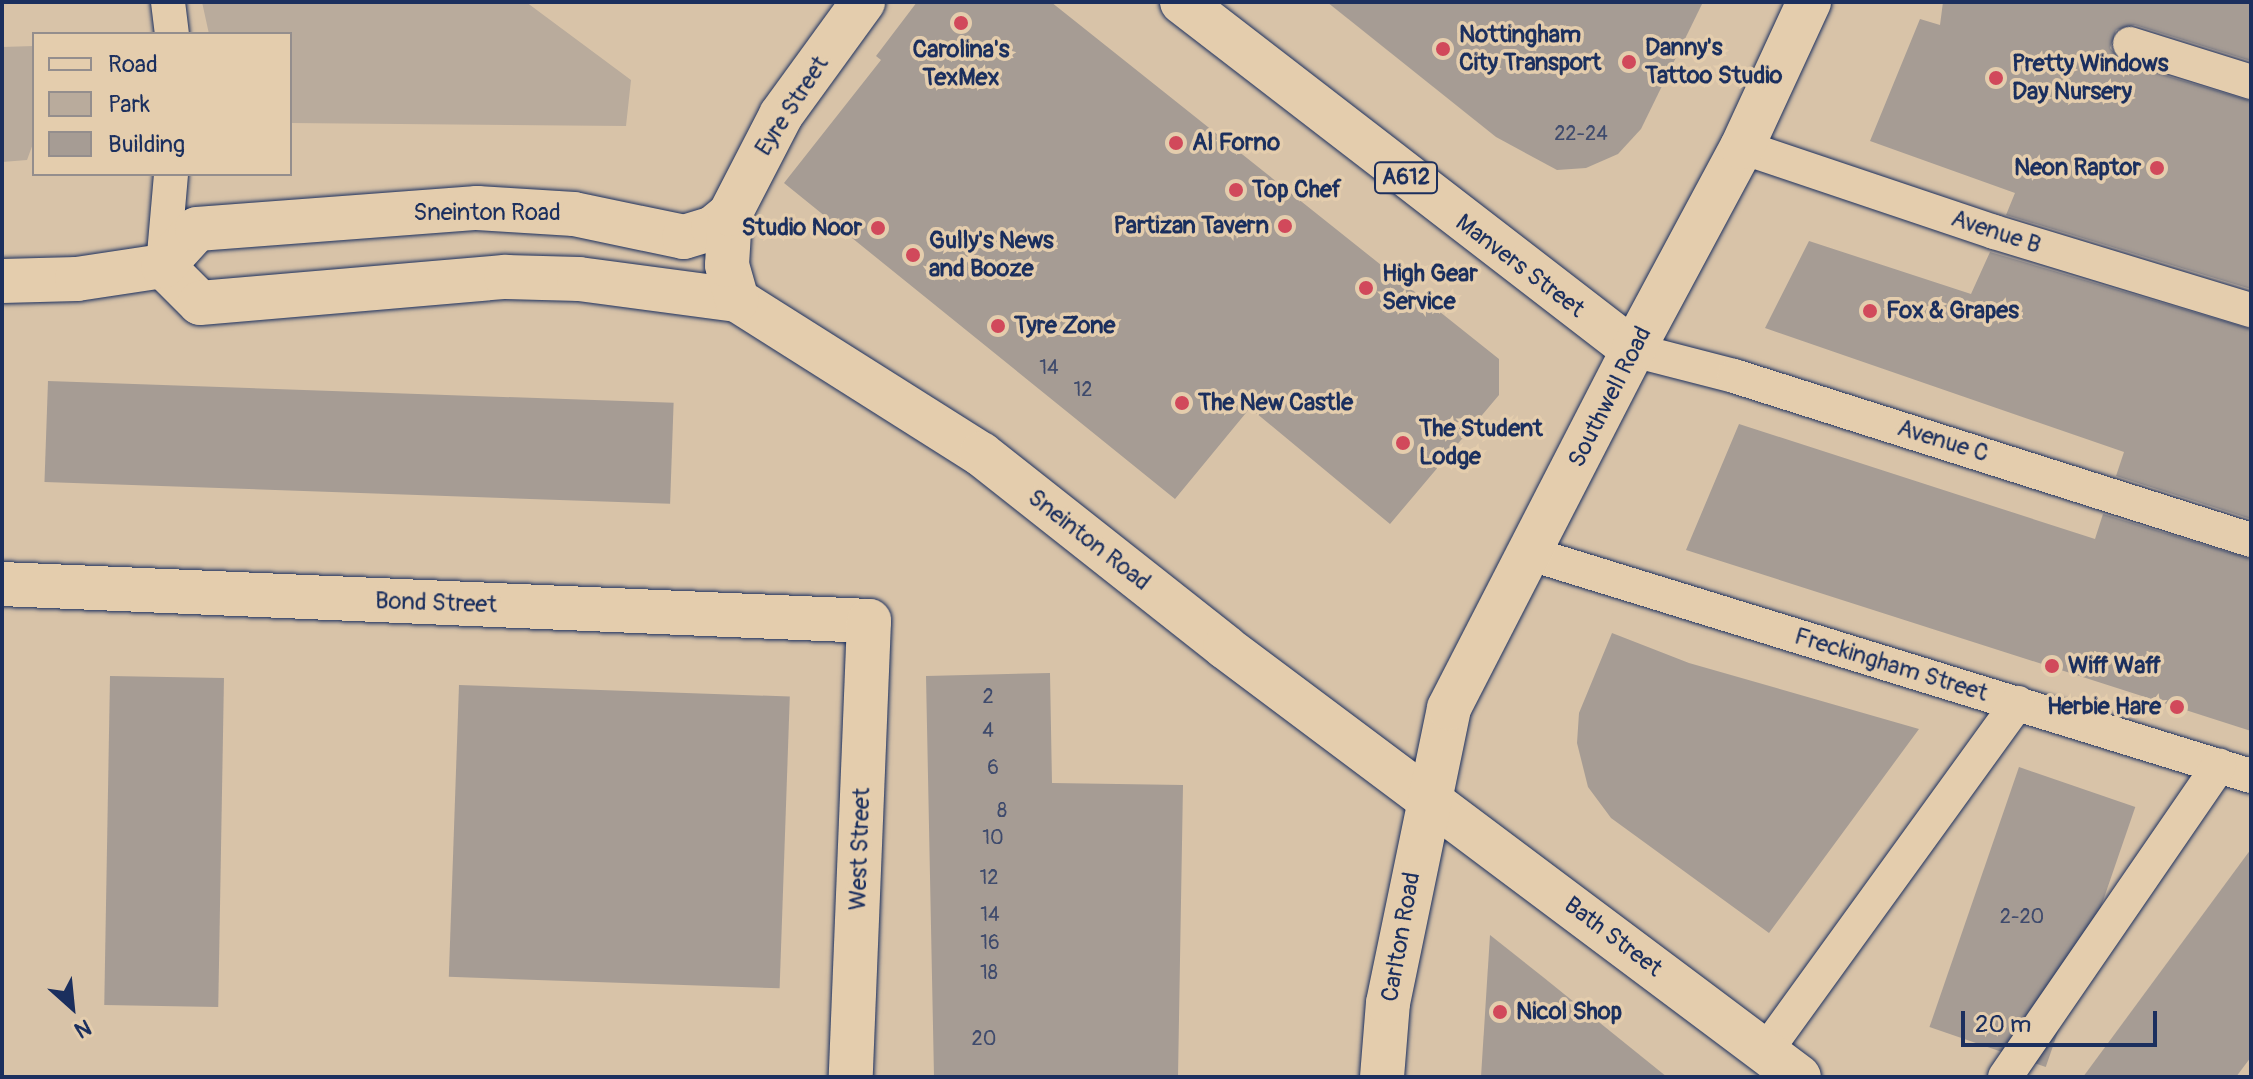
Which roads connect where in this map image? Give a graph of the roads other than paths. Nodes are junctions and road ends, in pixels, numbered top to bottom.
1 (168, 2) edge
2 (863, 2) edge
3 (1182, 2) edge
4 (1809, 2) edge
5 (172, 32) edge
6 (2130, 44) dead end
7 (2251, 82) edge
8 (1742, 147) junction
9 (171, 176) edge
10 (730, 214) junction
11 (163, 266) junction
12 (2, 281) edge
13 (737, 300) junction
14 (2251, 310) edge
15 (1633, 350) junction
16 (2251, 540) edge
17 (1531, 554) junction
18 (2, 584) edge
19 (869, 621) joint
20 (2018, 703) junction
21 (2219, 766) junction
22 (2251, 776) edge
23 (1427, 798) junction
24 (1782, 1064) edge
25 (851, 1077) edge
26 (1382, 1077) edge
27 (2005, 1077) edge

1 - 5 lane
2 - 10 street, Eyre Street
3 - 15 street, Manvers Street / A612
4 - 8 street, Southwell Road
6 - 7 lane
8 - 14 lane, Avenue B
8 - 15 street, Southwell Road
9 - 11 lane
10 - 11 street, Sneinton Road
10 - 13 street
11 - 12 street
11 - 13 street, Sneinton Road
13 - 23 street, Sneinton Road
15 - 16 lane, Avenue C
15 - 17 street, Southwell Road
17 - 20 lane, Freckingham Street
17 - 23 street, Southwell Road
18 - 19 street, Bond Street
19 - 25 street, West Street
20 - 21 lane, Freckingham Street
20 - 24 lane
21 - 22 lane, Freckingham Street
21 - 27 lane
23 - 24 street, Bath Street
23 - 26 street, Carlton Road

